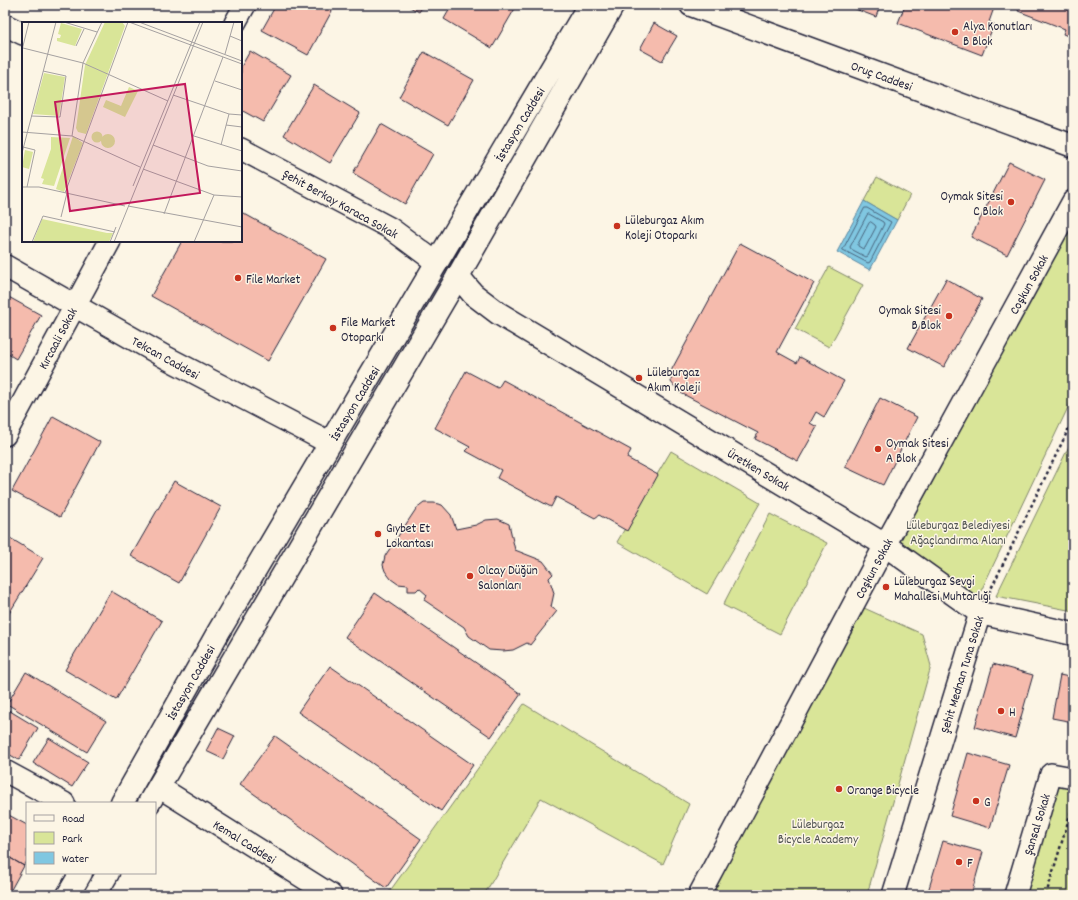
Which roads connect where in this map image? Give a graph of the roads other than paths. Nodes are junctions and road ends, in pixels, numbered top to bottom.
1 (245, 5) edge
2 (589, 5) edge
3 (613, 5) edge
4 (691, 5) edge
5 (236, 22) edge
6 (5, 25) edge
7 (22, 34) edge
8 (1073, 146) edge
9 (242, 150) edge
10 (1073, 201) edge
11 (109, 242) edge
12 (437, 263) junction
13 (5, 266) edge
14 (458, 276) junction
15 (74, 305) junction
16 (5, 435) edge
17 (330, 443) junction
18 (885, 545) junction
19 (980, 613) junction
20 (1073, 634) edge
21 (5, 771) edge
22 (138, 773) junction
23 (1073, 778) edge
24 (154, 795) edge
25 (62, 802) edge
26 (123, 802) edge
27 (80, 874) edge
28 (107, 874) edge
29 (68, 895) edge
30 (95, 895) edge
31 (331, 895) edge
32 (699, 895) edge
33 (893, 895) edge
34 (1015, 895) edge

1 - 5 street
2 - 12 main road, İstasyon Caddesi
3 - 14 main road, İstasyon Caddesi
4 - 8 main road, Oruç Caddesi
6 - 7 street
9 - 12 street, Şehit Berkay Karaca Sokak
10 - 18 street, Coşkun Sokak
11 - 15 street, Kırcaali Sokak
12 - 14 main road, Üretken Sokak
12 - 17 main road, İstasyon Caddesi
13 - 15 main road, Tekcan Caddesi
14 - 18 main road, Üretken Sokak
14 - 24 main road, İstasyon Caddesi
15 - 16 street, Kırcaali Sokak
15 - 17 main road, Tekcan Caddesi
17 - 22 main road, İstasyon Caddesi
18 - 19 main road, Üretken Sokak
18 - 32 street, Coşkun Sokak
19 - 20 main road, Üretken Sokak
19 - 33 street, Şehit Mednan Tuna Sokak
21 - 25 street
22 - 24 main road
22 - 26 main road, İstasyon Caddesi
23 - 34 street, Şansal Sokak
24 - 31 street, Kemal Caddesi
27 - 29 main road
28 - 30 main road

